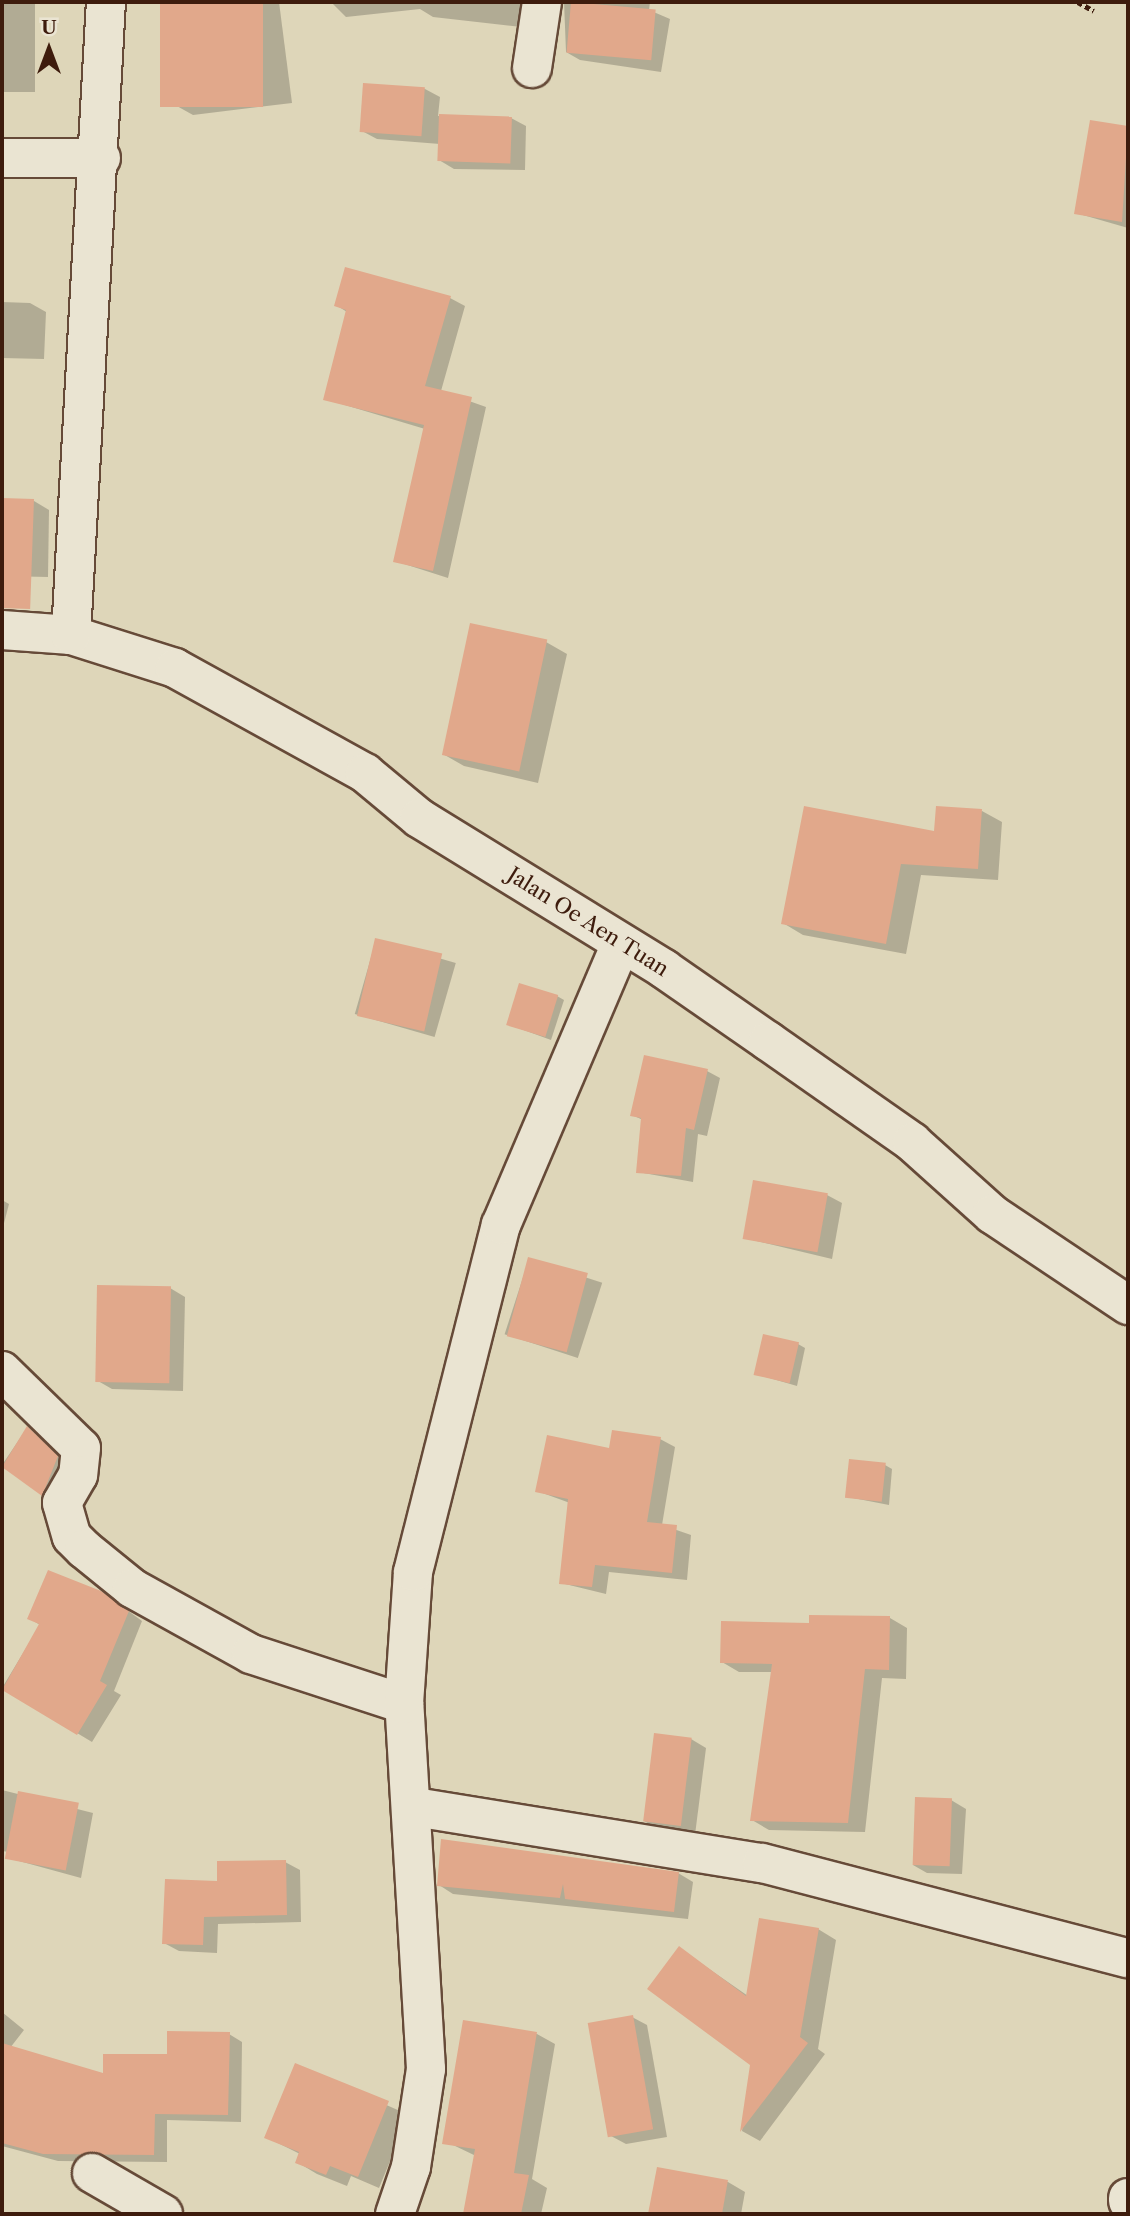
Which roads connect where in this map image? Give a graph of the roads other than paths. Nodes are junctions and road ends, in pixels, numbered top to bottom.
1 (106, 2) edge
2 (542, 2) edge
3 (532, 68) dead end
4 (2, 158) edge
5 (101, 158) junction
6 (2, 630) edge
7 (71, 635) junction
8 (621, 943) junction
9 (1128, 1305) edge
10 (2, 1371) edge
11 (404, 1704) junction
12 (415, 1807) junction
13 (1128, 1958) edge
14 (92, 2173) dead end
15 (163, 2214) edge
16 (396, 2214) edge

1 - 5 street
2 - 3 street
4 - 5 street
5 - 7 street
6 - 7 street, Jalan Oe Aen Tuan
7 - 8 street, Jalan Oe Aen Tuan
8 - 9 street, Jalan Oe Aen Tuan
8 - 11 street
10 - 11 street
11 - 12 street
12 - 13 street
12 - 16 street
14 - 15 street

